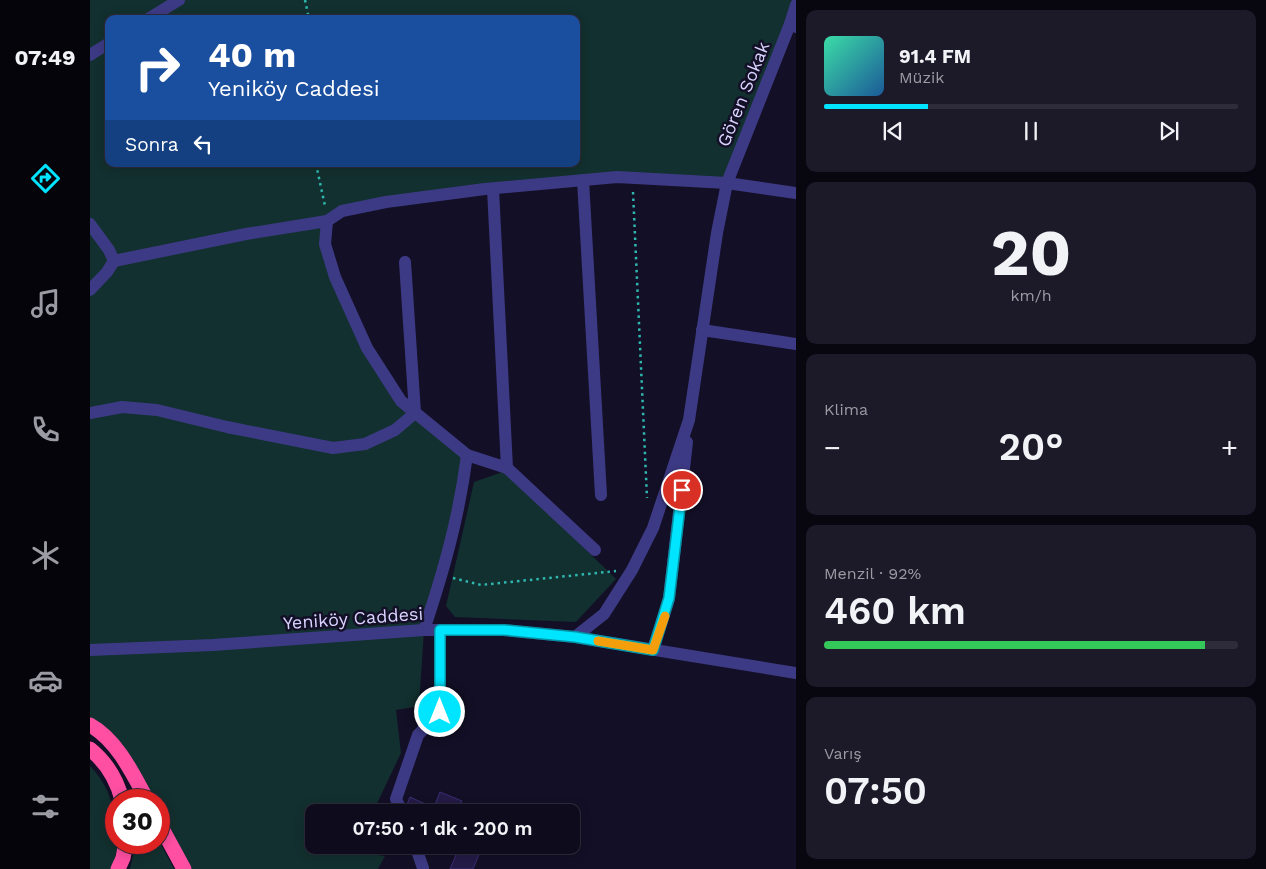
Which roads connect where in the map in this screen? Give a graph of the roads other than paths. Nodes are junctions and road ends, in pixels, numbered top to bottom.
1 (179, 0) edge
2 (796, 5) edge
3 (155, 15) edge
4 (793, 26) edge
5 (105, 45) edge
6 (90, 54) edge
7 (583, 180) junction
8 (727, 183) junction
9 (493, 189) junction
10 (796, 193) edge
11 (328, 221) junction
12 (90, 224) edge
13 (114, 261) junction
14 (405, 262) dead end
15 (90, 290) edge
16 (702, 330) junction
17 (796, 344) edge
18 (90, 413) edge
19 (415, 413) junction
20 (689, 420) junction
21 (467, 455) junction
22 (507, 468) junction
23 (601, 495) dead end
24 (595, 550) dead end
25 (424, 630) junction
26 (440, 630) junction
27 (575, 637) junction
28 (90, 650) edge
29 (653, 650) junction
30 (796, 673) edge
31 (90, 725) edge
32 (90, 750) edge
33 (119, 789) edge
34 (141, 789) edge
35 (398, 804) edge
36 (170, 843) edge
37 (124, 854) edge
38 (419, 854) edge
39 (118, 869) edge
40 (184, 869) edge
41 (425, 869) edge

1 - 3 street
2 - 4 street, Gören Sokak
4 - 8 street, Gören Sokak
5 - 6 street
7 - 8 street
7 - 9 street
7 - 23 street
8 - 10 street
8 - 16 street, Gören Sokak
9 - 11 street
9 - 22 street
11 - 13 street
11 - 19 street
12 - 13 street
13 - 15 street
14 - 19 street
16 - 17 street
16 - 20 street, Gören Sokak
18 - 19 street
19 - 21 street
20 - 27 street
20 - 29 street
21 - 22 street
21 - 25 street
22 - 24 street
25 - 26 street, Yeniköy Caddesi
25 - 28 street, Yeniköy Caddesi
26 - 27 street, Yeniköy Caddesi
26 - 35 street
27 - 29 street, Yeniköy Caddesi
29 - 30 street, Yeniköy Caddesi
31 - 34 highway
32 - 33 highway
36 - 40 highway
37 - 39 highway
38 - 41 street

